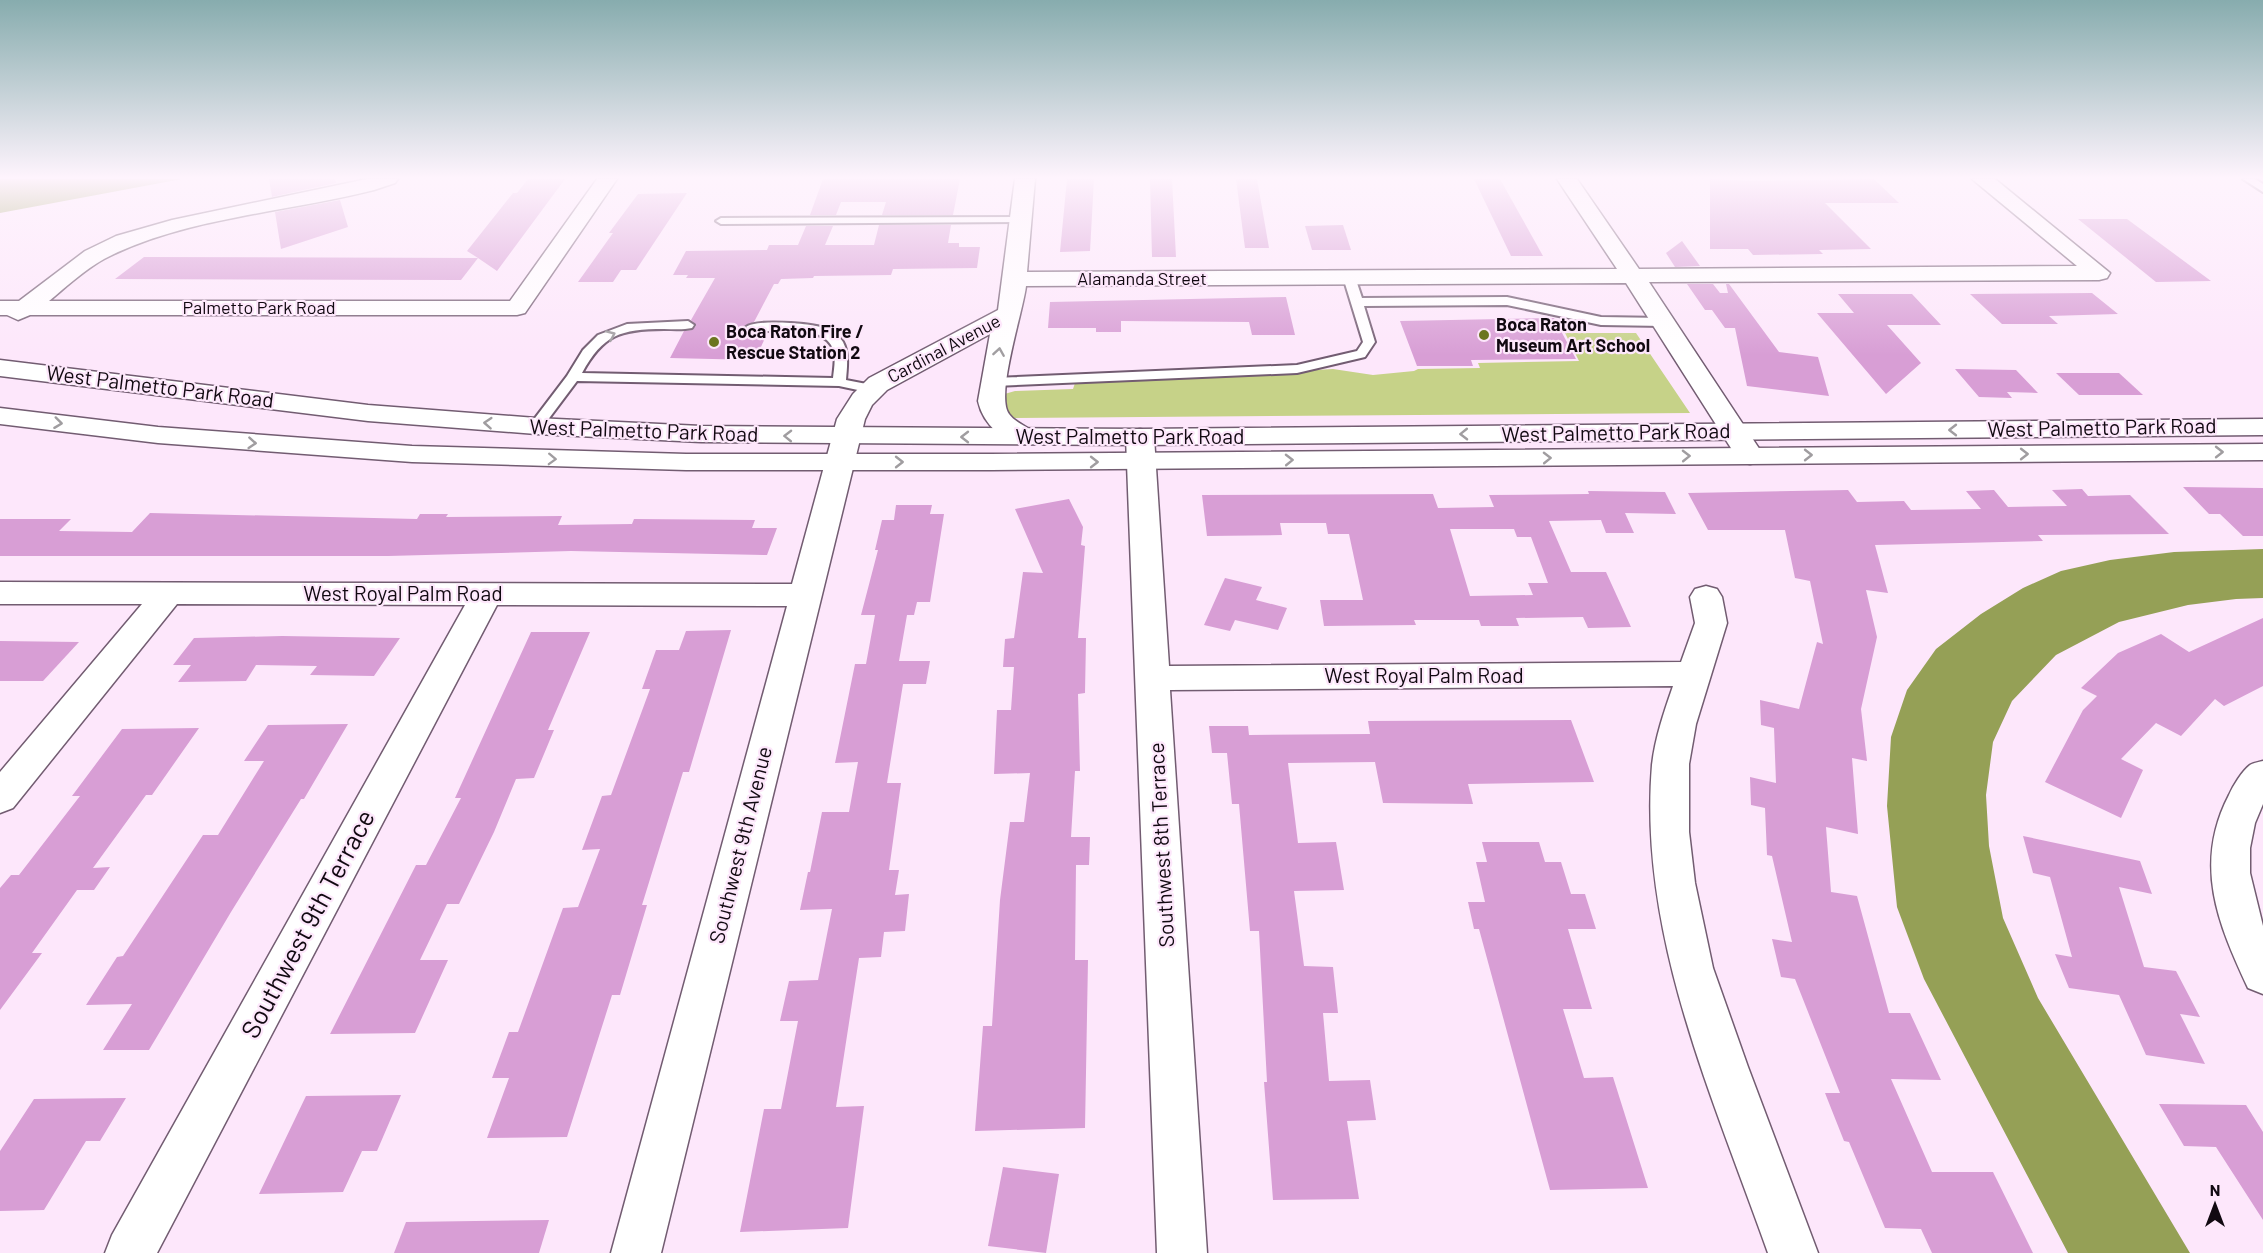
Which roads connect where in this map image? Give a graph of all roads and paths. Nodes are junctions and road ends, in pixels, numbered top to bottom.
1 (136, 237) edge
2 (566, 237) edge
3 (1018, 237) edge
4 (1607, 237) edge
5 (2055, 237) edge
6 (1633, 276) junction
7 (1349, 277) junction
8 (1014, 279) junction
9 (1358, 302) junction
10 (0, 308) edge
11 (24, 308) junction
12 (1009, 314) junction
13 (1664, 322) junction
14 (688, 325) dead end
15 (0, 327) edge
16 (752, 327) dead end
17 (0, 368) edge
18 (573, 378) junction
19 (839, 382) junction
20 (995, 382) junction
21 (872, 389) junction
22 (0, 417) edge
23 (537, 426) junction
24 (2263, 427) edge
25 (1735, 432) junction
26 (1024, 437) junction
27 (1141, 449) junction
28 (843, 450) junction
29 (2263, 452) edge
30 (1750, 456) junction
31 (0, 593) edge
32 (168, 594) junction
33 (487, 594) junction
34 (806, 595) junction
35 (1706, 597) dead end
36 (1693, 674) junction
37 (1154, 678) junction
38 (2257, 782) edge
39 (0, 798) edge
40 (2263, 975) edge
41 (130, 1253) edge
42 (636, 1253) edge
43 (1182, 1253) edge
44 (1793, 1253) edge

1 - 11 street
2 - 11 street, Palmetto Park Road
3 - 8 street, Cardinal Avenue
4 - 6 street
5 - 6 street, Alamanda Street
6 - 7 street, Alamanda Street
6 - 13 street
7 - 8 street, Alamanda Street
7 - 9 lane
8 - 12 street, Cardinal Avenue
9 - 13 lane
9 - 20 lane
10 - 11 street, Palmetto Park Road
11 - 15 street
20 -> 12 street
12 - 21 street, Cardinal Avenue
13 - 25 street
18 -> 14 lane
16 - 19 lane
23 -> 17 street, West Palmetto Park Road
18 - 19 lane
18 - 23 lane
19 - 21 lane
20 - 26 street
21 - 28 street, Cardinal Avenue
22 -> 28 street, West Palmetto Park Road
28 -> 23 street, West Palmetto Park Road
24 -> 25 street, West Palmetto Park Road
25 -> 27 street, West Palmetto Park Road
25 - 30 street
26 - 27 street, West Palmetto Park Road
26 -> 28 street, West Palmetto Park Road
28 -> 27 street, West Palmetto Park Road
27 -> 30 street, West Palmetto Park Road
27 - 37 street, Southwest 8th Terrace
28 - 34 street, Southwest 9th Avenue
30 -> 29 street, West Palmetto Park Road
31 - 32 street, West Royal Palm Road
32 - 33 street, West Royal Palm Road
32 - 39 street
33 - 34 street, West Royal Palm Road
33 - 41 street, Southwest 9th Terrace
34 - 42 street, Southwest 9th Avenue
35 - 36 street
36 - 37 street, West Royal Palm Road
36 - 44 street
37 - 43 street, Southwest 8th Terrace
38 - 40 street

